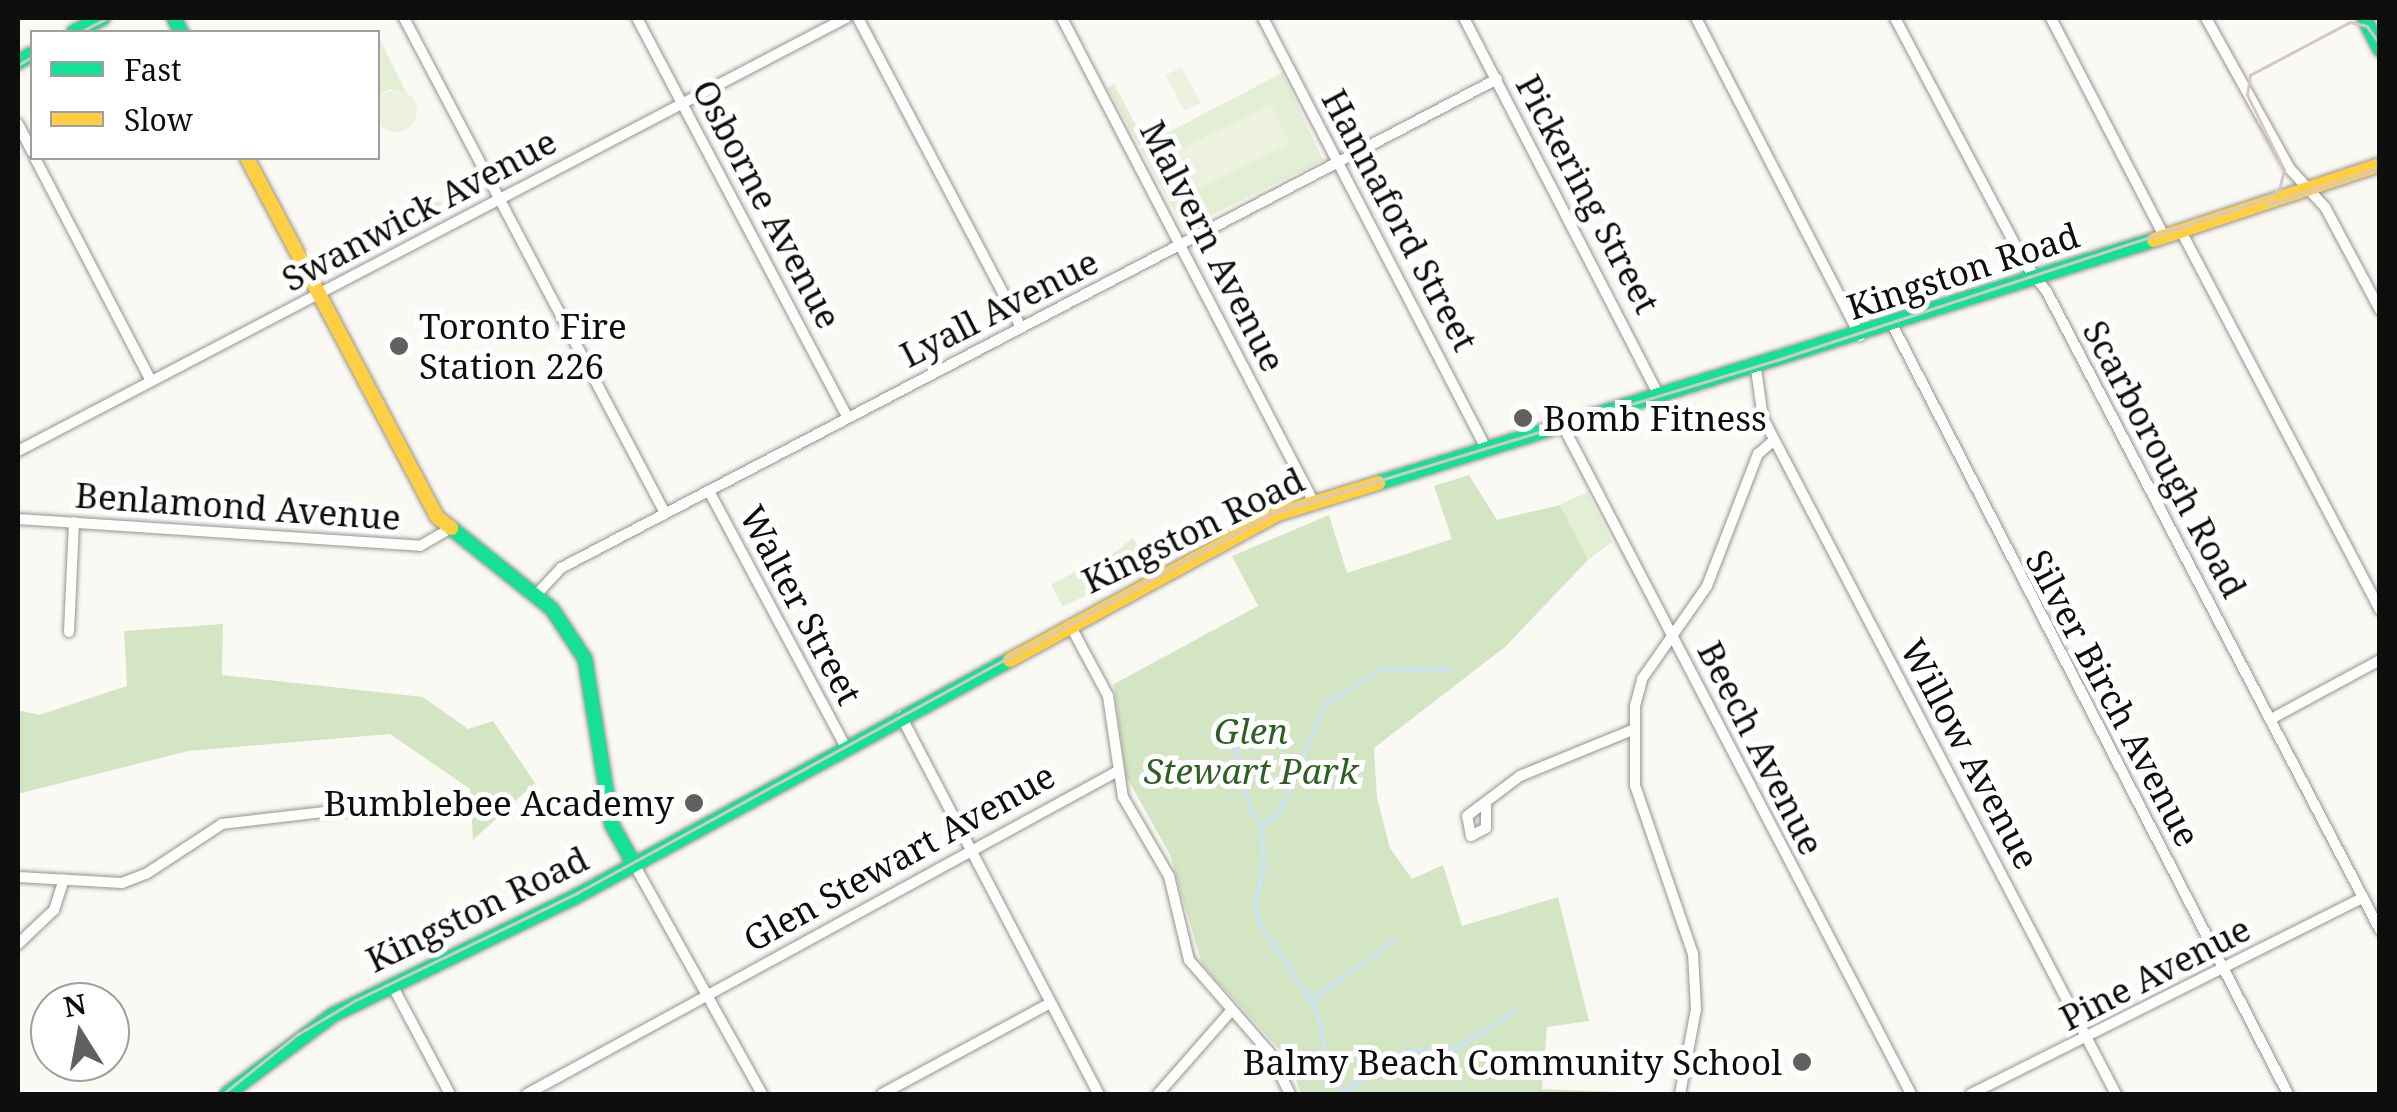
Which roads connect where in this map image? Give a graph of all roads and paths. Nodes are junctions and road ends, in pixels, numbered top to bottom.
1 (102, 18) edge
2 (404, 18) edge
3 (637, 18) edge
4 (846, 18) edge
5 (858, 18) edge
6 (1062, 18) edge
7 (1263, 18) edge
8 (1464, 18) edge
9 (1696, 18) edge
10 (1896, 18) edge
11 (2051, 18) edge
12 (2206, 18) edge
13 (2364, 18) edge
14 (78, 30) edge
15 (2380, 48) edge
16 (1496, 79) junction
17 (682, 104) junction
18 (18, 124) edge
19 (30, 147) edge
20 (37, 160) edge
21 (248, 160) edge
22 (1340, 163) junction
23 (2380, 165) edge
24 (2306, 190) junction
25 (501, 198) junction
26 (2182, 230) junction
27 (2164, 236) junction
28 (1181, 244) junction
29 (2037, 278) junction
30 (319, 294) junction
31 (2380, 310) edge
32 (1892, 326) junction
33 (1021, 327) junction
34 (1860, 336) junction
35 (1756, 369) junction
36 (150, 381) junction
37 (1660, 398) junction
38 (847, 417) junction
39 (1562, 426) junction
40 (1774, 440) junction
41 (1486, 449) junction
42 (18, 452) edge
43 (709, 491) junction
44 (1313, 501) junction
45 (665, 513) junction
46 (18, 519) edge
47 (74, 522) junction
48 (449, 529) junction
49 (535, 596) junction
50 (2380, 610) edge
51 (1069, 624) junction
52 (69, 632) dead end
53 (1674, 638) junction
54 (2380, 660) edge
55 (900, 715) junction
56 (2271, 719) junction
57 (1632, 730) junction
58 (845, 746) junction
59 (1116, 772) junction
60 (1486, 803) dead end
61 (367, 807) dead end
62 (970, 850) junction
63 (634, 864) junction
64 (18, 877) edge
65 (64, 880) junction
66 (2362, 898) junction
67 (2380, 930) edge
68 (18, 944) edge
69 (2223, 970) junction
70 (392, 985) junction
71 (710, 994) junction
72 (1050, 1003) junction
73 (1231, 1011) junction
74 (2086, 1039) junction
75 (235, 1092) edge
76 (450, 1094) edge
77 (527, 1094) edge
78 (762, 1094) edge
79 (882, 1094) edge
80 (1099, 1094) edge
81 (1158, 1094) edge
82 (1290, 1094) edge
83 (1680, 1094) edge
84 (1911, 1094) edge
85 (1970, 1094) edge
86 (2116, 1094) edge
87 (2288, 1094) edge

1 - 14 main road
2 - 25 street
3 - 17 street, Osborne Avenue
4 - 17 street, Swanwick Avenue
5 - 33 street
6 - 28 street, Malvern Avenue
7 - 22 street, Hannaford Street
8 - 16 street, Pickering Street
9 - 34 street
10 - 29 street, Scarborough Road
11 - 27 street
12 - 24 street
13 - 15 main road
16 - 22 street, Lyall Avenue
16 - 37 street, Pickering Street
17 - 25 street, Swanwick Avenue
17 - 38 street, Osborne Avenue
18 - 19 street
20 - 36 street
21 - 30 main road
22 - 28 street, Lyall Avenue
22 - 41 street, Hannaford Street
23 - 24 main road, Kingston Road
24 - 26 main road, Kingston Road
24 - 31 street
25 - 30 street, Swanwick Avenue
25 - 45 street
26 - 27 main road, Kingston Road
26 - 50 street
27 - 29 main road, Kingston Road
28 - 33 street, Lyall Avenue
28 - 44 street, Malvern Avenue
29 - 32 main road, Kingston Road
29 - 56 street, Scarborough Road
30 - 36 street, Swanwick Avenue
30 - 48 main road
32 - 34 main road, Kingston Road
32 - 69 street, Silver Birch Avenue
33 - 38 street, Lyall Avenue
34 - 35 main road, Kingston Road
35 - 37 main road, Kingston Road
35 - 40 street, Willow Avenue
36 - 42 street, Swanwick Avenue
37 - 39 main road, Kingston Road
38 - 43 street, Lyall Avenue
39 - 41 main road, Kingston Road
39 - 53 street, Beech Avenue
40 - 53 street
40 - 74 street, Willow Avenue
41 - 44 main road, Kingston Road
43 - 45 street, Lyall Avenue
43 - 58 street, Walter Street
44 - 51 main road, Kingston Road
45 - 49 street, Lyall Avenue
46 - 47 street, Benlamond Avenue
47 - 48 street, Benlamond Avenue
47 - 52 street
48 - 49 main road
49 - 63 main road
51 - 55 main road, Kingston Road
51 - 59 street
53 - 57 street
53 - 84 street, Beech Avenue
54 - 56 street
55 - 58 main road, Kingston Road
55 - 62 street
56 - 66 street, Scarborough Road
57 - 60 street
57 - 83 street
58 - 63 main road, Kingston Road
59 - 62 street, Glen Stewart Avenue
59 - 73 street
61 - 65 street
62 - 71 street, Glen Stewart Avenue
62 - 72 street
63 - 70 main road, Kingston Road
63 - 71 street
64 - 65 street
65 - 68 street
66 - 67 street, Scarborough Road
66 - 69 street, Pine Avenue
69 - 74 street, Pine Avenue
69 - 87 street, Silver Birch Avenue
70 - 75 main road, Kingston Road
70 - 76 street
71 - 77 street, Glen Stewart Avenue
71 - 78 street
72 - 79 street
72 - 80 street
73 - 81 street
73 - 82 street
74 - 85 street, Pine Avenue
74 - 86 street, Willow Avenue

